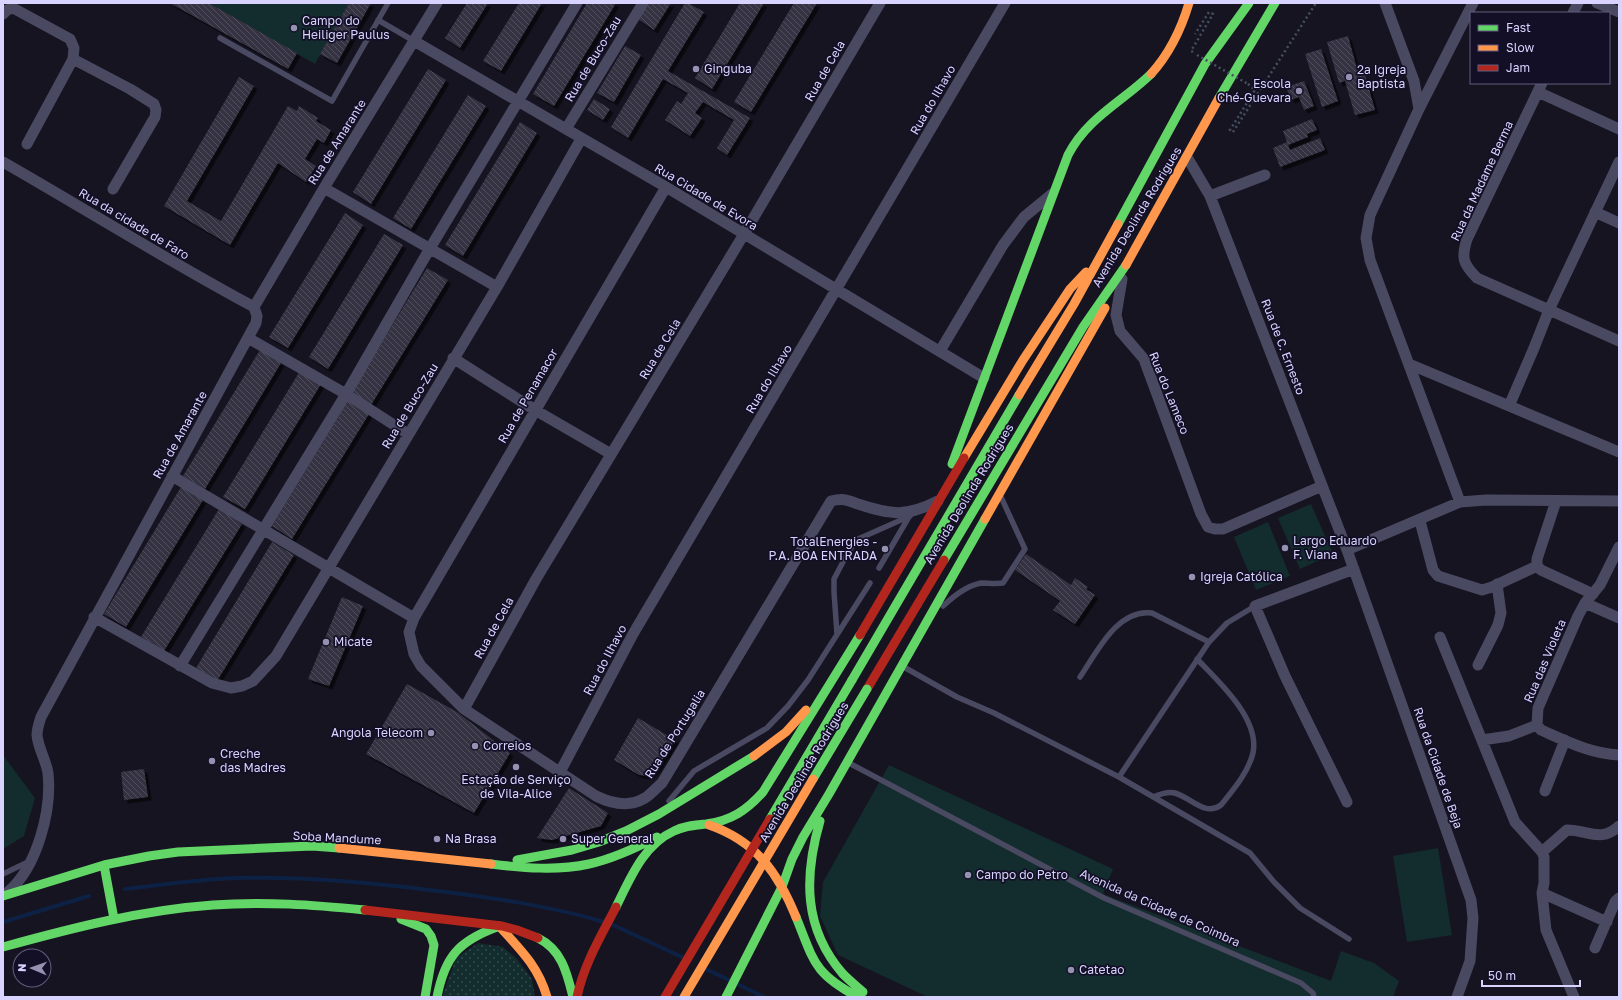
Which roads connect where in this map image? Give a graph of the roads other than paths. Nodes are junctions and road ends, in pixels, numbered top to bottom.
1 (388, 3) edge
2 (437, 3) edge
3 (577, 3) edge
4 (643, 3) edge
5 (880, 3) edge
6 (1005, 3) edge
7 (1189, 3) edge
8 (1249, 3) edge
9 (1275, 3) edge
10 (1385, 3) edge
11 (1473, 3) edge
12 (1578, 3) edge
13 (1597, 3) edge
14 (1574, 12) edge
15 (1619, 12) edge
16 (3, 14) edge
17 (378, 20) junction
18 (220, 38) dead end
19 (414, 41) junction
20 (73, 59) junction
21 (1540, 87) edge
22 (517, 101) junction
23 (1420, 109) junction
24 (566, 129) junction
25 (1619, 129) edge
26 (581, 139) junction
27 (27, 144) dead end
28 (1187, 157) junction
29 (3, 162) edge
30 (1619, 162) edge
31 (1265, 175) dead end
32 (666, 187) junction
33 (324, 188) junction
34 (113, 189) dead end
35 (1052, 194) junction
36 (1210, 196) junction
37 (1595, 212) junction
38 (1619, 223) edge
39 (744, 234) junction
40 (429, 250) junction
41 (1102, 254) junction
42 (1123, 270) junction
43 (497, 287) junction
44 (837, 290) junction
45 (254, 307) junction
46 (1549, 310) junction
47 (248, 338) junction
48 (1619, 341) edge
49 (940, 351) junction
50 (453, 358) junction
51 (1410, 364) junction
52 (984, 378) junction
53 (346, 394) junction
54 (1508, 406) junction
55 (535, 410) junction
56 (408, 434) junction
57 (1619, 452) edge
58 (611, 454) junction
59 (172, 476) junction
60 (1322, 486) junction
61 (1000, 494) junction
62 (939, 500) junction
63 (1556, 501) junction
64 (1619, 501) edge
65 (1460, 502) junction
66 (911, 514) junction
67 (1420, 521) junction
68 (264, 530) junction
69 (1619, 548) edge
70 (1347, 550) junction
71 (1537, 566) junction
72 (329, 567) junction
73 (879, 568) dead end
74 (1354, 570) junction
75 (870, 584) dead end
76 (1497, 584) junction
77 (1593, 594) junction
78 (1585, 603) junction
79 (1255, 606) junction
80 (94, 617) junction
81 (414, 618) junction
82 (930, 618) junction
83 (1619, 618) edge
84 (837, 634) junction
85 (1440, 637) dead end
86 (1209, 642) junction
87 (1197, 659) junction
88 (1478, 665) dead end
89 (180, 666) junction
90 (902, 666) junction
91 (839, 668) junction
92 (1080, 677) dead end
93 (464, 710) junction
94 (1537, 725) junction
95 (1482, 740) junction
96 (1565, 740) junction
97 (1619, 755) edge
98 (847, 762) junction
99 (560, 772) junction
100 (1119, 777) junction
101 (1545, 791) dead end
102 (829, 794) junction
103 (1153, 797) junction
104 (1347, 802) dead end
105 (659, 813) junction
106 (706, 824) junction
107 (1619, 826) edge
108 (669, 833) junction
109 (1542, 852) junction
110 (32, 860) junction
111 (474, 862) junction
112 (104, 865) junction
113 (3, 874) edge
114 (782, 887) junction
115 (1542, 893) junction
116 (4, 896) edge
117 (1619, 898) edge
118 (385, 912) junction
119 (114, 919) junction
120 (1607, 922) junction
121 (499, 926) junction
122 (1349, 939) dead end
123 (3, 947) edge
124 (1595, 948) dead end
125 (1459, 996) edge
126 (425, 997) edge
127 (437, 997) edge
128 (547, 997) edge
129 (572, 997) edge
130 (577, 997) edge
131 (665, 997) edge
132 (684, 997) edge
133 (726, 997) edge
134 (858, 997) edge
135 (869, 997) edge
136 (1314, 997) edge
137 (1574, 997) edge

1 - 17 lane
2 - 19 street, Rua de Amarante
3 - 22 street
4 - 24 street, Rua de Buco-Zau
5 - 39 street, Rua de Cela
6 - 44 street, Rua do Ilhavo
7 - 35 main road
8 - 41 main road, Avenida Deolinda Rodrigues
9 - 28 main road, Avenida Deolinda Rodrigues
10 - 23 street
11 - 23 street
12 - 14 street
13 - 15 street
16 - 20 street
17 - 18 lane
17 - 19 lane
19 - 22 street, Rua Cidade de Evora
19 - 33 street, Rua de Amarante
20 - 27 street
20 - 34 street
21 - 25 street
21 - 46 street, Rua da Madame Berma
22 - 24 street, Rua Cidade de Evora
22 - 40 street
23 - 51 street
24 - 26 street, Rua Cidade de Evora
26 - 32 street, Rua Cidade de Evora
26 - 43 street, Rua de Buco-Zau
28 - 36 street, Rua de C. Ernesto
28 - 42 main road, Avenida Deolinda Rodrigues
29 - 45 street, Rua da cidade de Faro
30 - 37 street
31 - 36 street
32 - 39 street, Rua Cidade de Evora
32 - 55 street, Rua de Penamacor
33 - 40 street
33 - 45 street, Rua de Amarante
35 - 49 street
35 - 52 main road
36 - 60 street, Rua de C. Ernesto
37 - 38 street
37 - 46 street
39 - 44 street, Rua Cidade de Evora
39 - 58 street, Rua de Cela
40 - 43 street
40 - 53 street
41 - 62 main road
41 - 131 main road, Avenida Deolinda Rodrigues, bridge
42 - 60 street, Rua do Lameco
42 - 61 main road
42 - 132 main road, Avenida Deolinda Rodrigues, bridge
43 - 50 street, Rua de Buco-Zau
44 - 49 street, Rua Cidade de Evora
44 - 99 street, Rua do Ilhavo
45 - 47 street, Rua de Amarante
46 - 48 street, Rua da Madame Berma
46 - 54 street
47 - 53 street
47 - 59 street, Rua de Amarante
49 - 52 street, Rua Cidade de Evora
50 - 55 street
50 - 56 street, Rua de Buco-Zau
51 - 54 street
51 - 65 street
52 - 62 main road
53 - 56 street
53 - 68 street
54 - 57 street
55 - 58 street
55 - 81 street, Rua de Penamacor
56 - 72 street, Rua de Buco-Zau
58 - 93 street, Rua de Cela
59 - 68 street
59 - 80 street, Rua de Amarante
60 - 70 street, Rua de C. Ernesto
61 - 82 main road
61 - 82 lane
62 - 66 street, Rua de Portugalia
62 - 91 main road
63 - 64 street
63 - 65 street
63 - 71 street
65 - 67 street
66 - 73 lane
66 - 84 lane
66 - 99 street, Rua de Portugalia
67 - 70 street
67 - 76 street
68 - 72 street
68 - 89 street
69 - 77 street, Rua das Violeta
70 - 74 street, Rua da Cidade de Beja
71 - 76 street
71 - 77 street
72 - 81 street
72 - 89 street, Rua de Buco-Zau
74 - 79 street
74 - 125 street, Rua da Cidade de Beja
75 - 84 lane
76 - 88 street
77 - 78 street, Rua das Violeta
78 - 83 street
78 - 94 street, Rua das Violeta
79 - 86 lane
79 - 104 street
80 - 89 street
80 - 110 street, Rua de Amarante
81 - 93 street, Rua de Portugalia
82 - 90 main road
84 - 105 lane
85 - 95 street
86 - 87 lane
86 - 92 lane
87 - 100 lane
87 - 103 lane
90 - 98 main road
90 - 100 lane
91 - 105 main road
91 - 106 main road, Soba Mandume
93 - 99 street, Rua de Portugalia
94 - 95 street
94 - 96 street
95 - 109 street
96 - 97 street
96 - 101 street
98 - 102 main road
98 - 136 lane, Avenida da Cidade de Coimbra
100 - 103 lane
102 - 114 main road
102 - 135 main road
103 - 122 lane
105 - 111 main road
106 - 108 main road, Soba Mandume
106 - 114 main road
107 - 109 street
108 - 111 main road, Soba Mandume
108 - 130 main road
109 - 115 street
110 - 113 lane
110 - 116 street, Rua de Amarante
111 - 112 main road, Soba Mandume
112 - 116 main road, Soba Mandume
112 - 119 main road
114 - 133 main road
114 - 134 main road
115 - 120 street
115 - 137 street
117 - 120 street
118 - 119 main road
118 - 121 main road
118 - 126 main road
119 - 123 main road
120 - 124 street
121 - 127 main road
121 - 128 main road
121 - 129 main road

